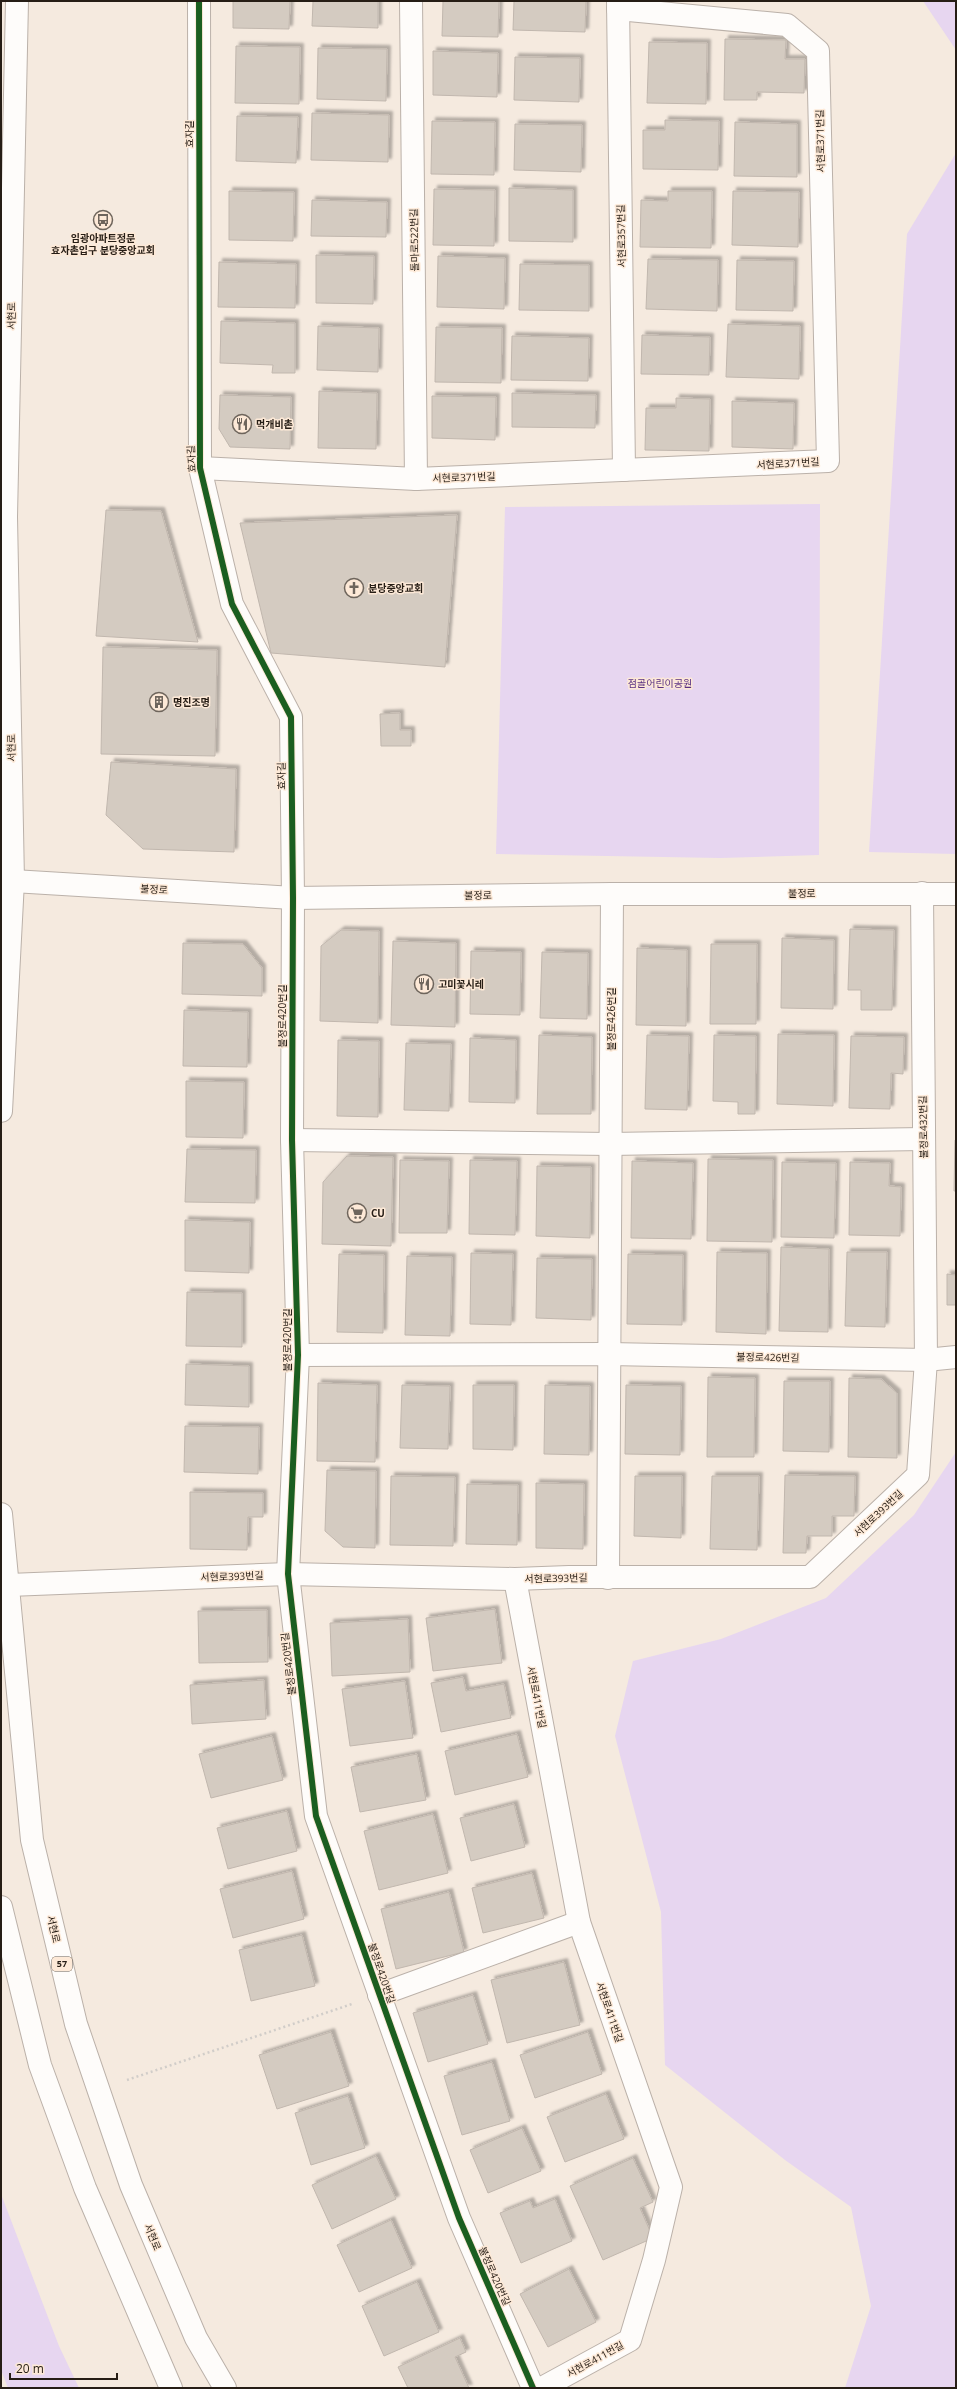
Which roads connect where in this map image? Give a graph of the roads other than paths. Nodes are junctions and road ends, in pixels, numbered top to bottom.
1 (17, 1) edge
2 (198, 1) edge
3 (411, 1) edge
4 (618, 5) edge
5 (200, 468) junction
6 (624, 470) junction
7 (416, 479) junction
8 (7, 881) edge
9 (922, 893) junction
10 (612, 894) junction
11 (956, 894) edge
12 (293, 898) junction
13 (1, 1112) edge
14 (923, 1139) junction
15 (292, 1140) junction
16 (610, 1144) junction
17 (609, 1354) junction
18 (298, 1355) junction
19 (956, 1357) edge
20 (926, 1360) junction
21 (1, 1514) edge
22 (288, 1574) junction
23 (608, 1578) junction
24 (515, 1579) junction
25 (9, 1585) junction
26 (1, 1907) edge
27 (579, 1922) junction
28 (378, 1995) junction
29 (171, 2388) edge
30 (225, 2388) edge
31 (533, 2388) edge
32 (542, 2388) edge

1 - 8 street, 서현로
2 - 5 street, 효자길
3 - 7 street, 돌마로522번길
4 - 6 street, 서현로357번길
4 - 6 street, 서현로371번길
5 - 7 street, 서현로371번길
5 - 12 street, 효자길
6 - 7 street, 서현로371번길
8 - 12 street, 불정로
8 - 13 street, 서현로
9 - 10 street, 불정로
9 - 11 street, 불정로
9 - 14 street, 불정로432번길
10 - 12 street, 불정로
10 - 16 street, 불정로426번길
12 - 15 street, 불정로420번길
14 - 16 street
14 - 20 street, 불정로432번길
15 - 16 street
15 - 18 street, 불정로420번길
16 - 17 street, 불정로426번길
17 - 18 street, 불정로420번길
17 - 20 street, 불정로426번길
17 - 23 street, 불정로426번길
18 - 22 street, 불정로420번길
19 - 20 street
20 - 23 street, 서현로393번길
21 - 25 street, 서현로 / 57
22 - 24 street, 서현로393번길
22 - 25 street, 서현로393번길
22 - 28 street, 불정로420번길
23 - 24 street, 서현로393번길
24 - 27 street, 서현로411번길
25 - 30 street, 서현로 / 57
26 - 29 street
27 - 28 street
27 - 32 street, 서현로411번길
28 - 31 street, 불정로420번길

